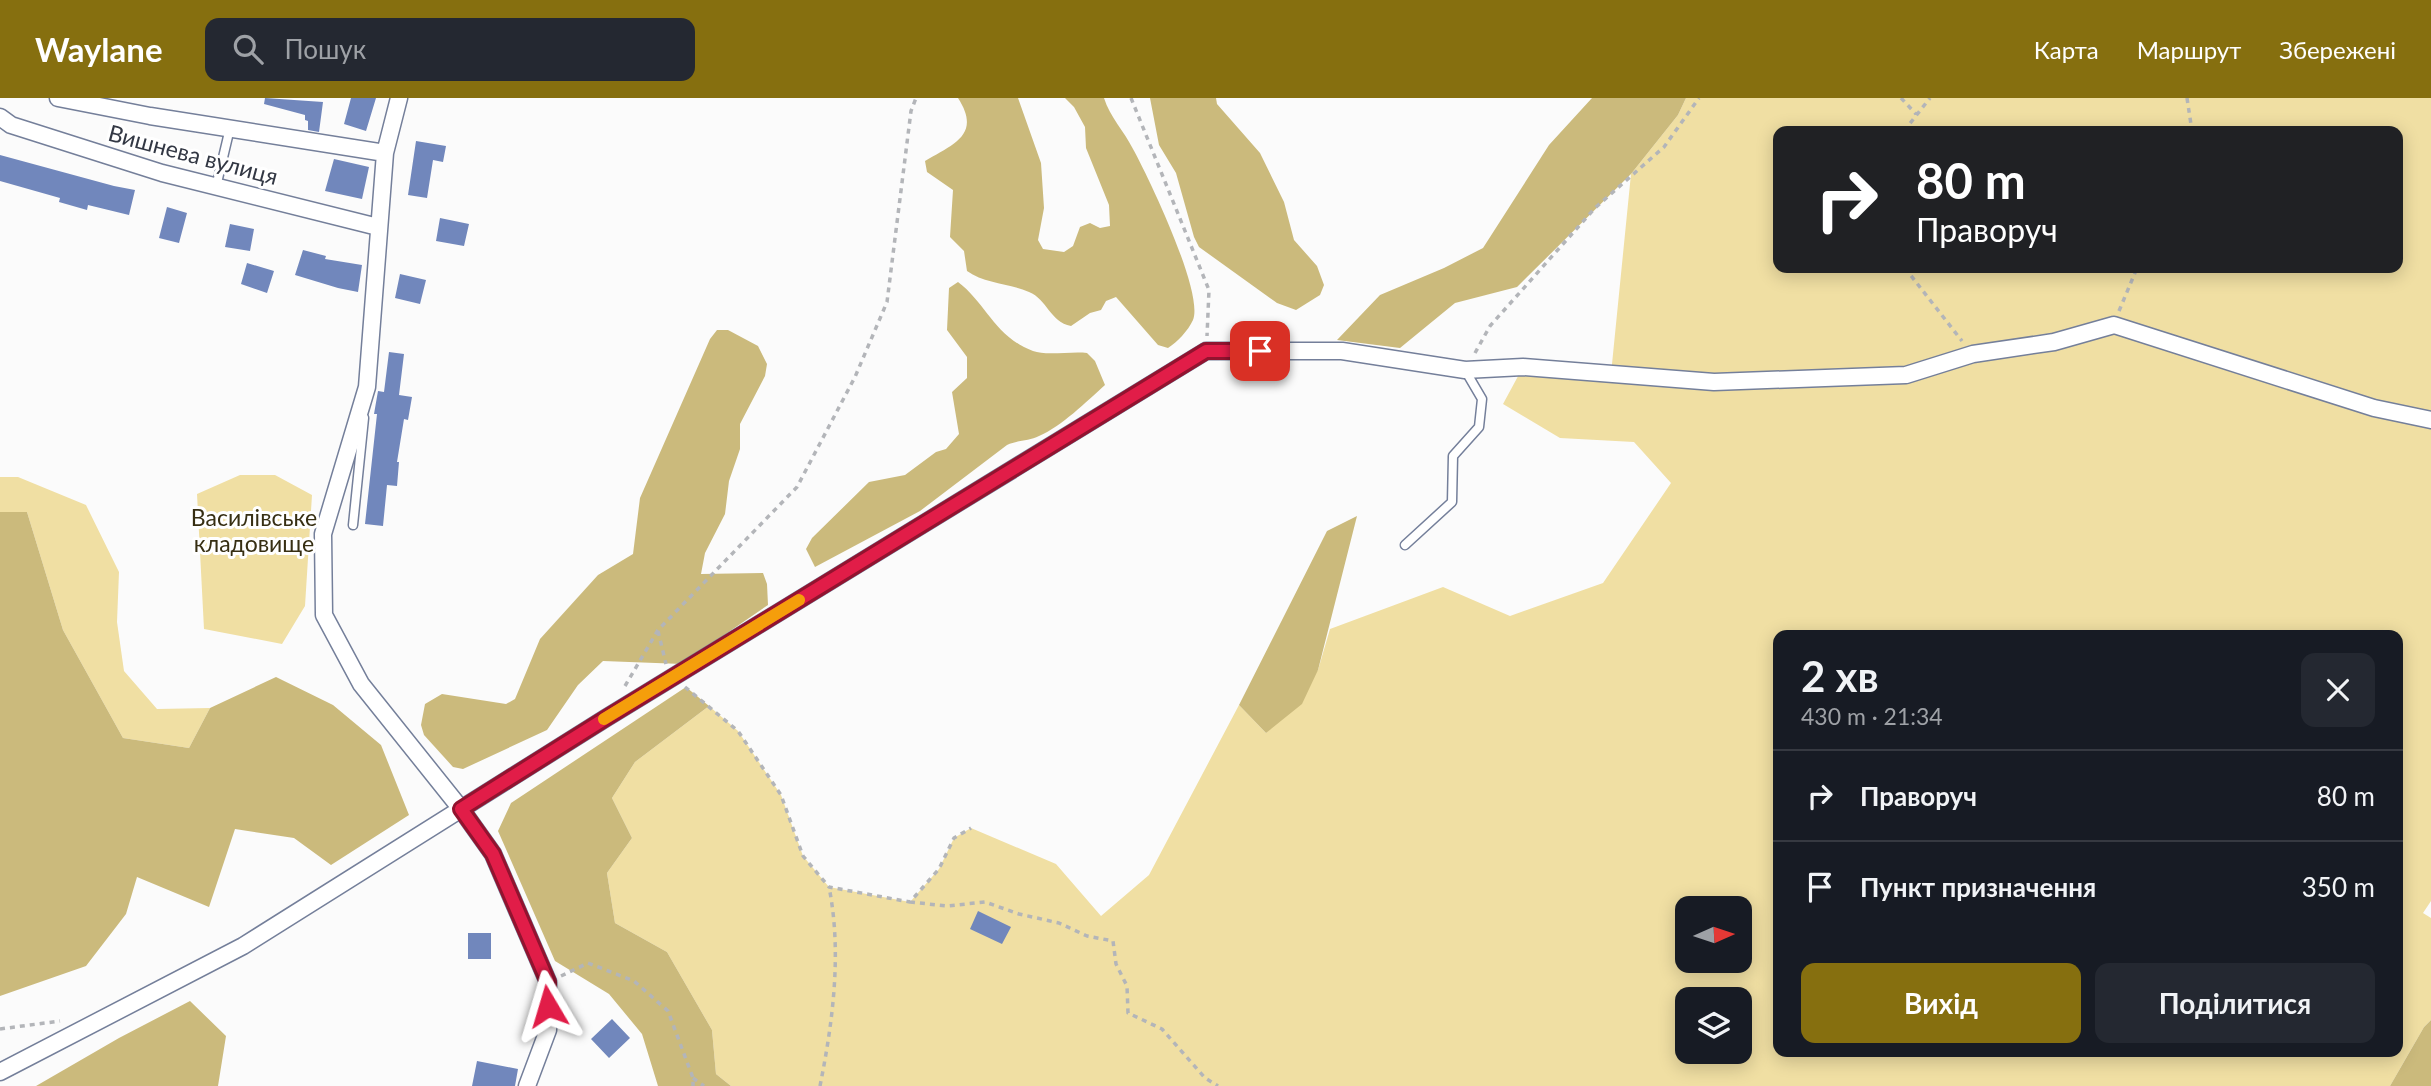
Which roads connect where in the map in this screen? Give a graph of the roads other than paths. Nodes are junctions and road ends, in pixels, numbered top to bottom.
1 (58, 98) edge
2 (399, 98) edge
3 (0, 117) edge
4 (230, 128) junction
5 (385, 153) junction
6 (216, 187) junction
7 (378, 227) junction
8 (1465, 370) junction
9 (367, 387) junction
10 (2431, 420) edge
11 (353, 525) dead end
12 (1405, 545) dead end
13 (461, 809) junction
14 (0, 1072) edge
15 (527, 1086) edge

1 - 4 street
2 - 5 street
3 - 6 street, Вишнева вулиця
4 - 5 street
4 - 6 lane
5 - 7 street
6 - 7 street, Вишнева вулиця
7 - 9 street
8 - 10 street
8 - 12 lane
8 - 13 street
9 - 11 lane
9 - 13 street
13 - 14 street
13 - 15 street

